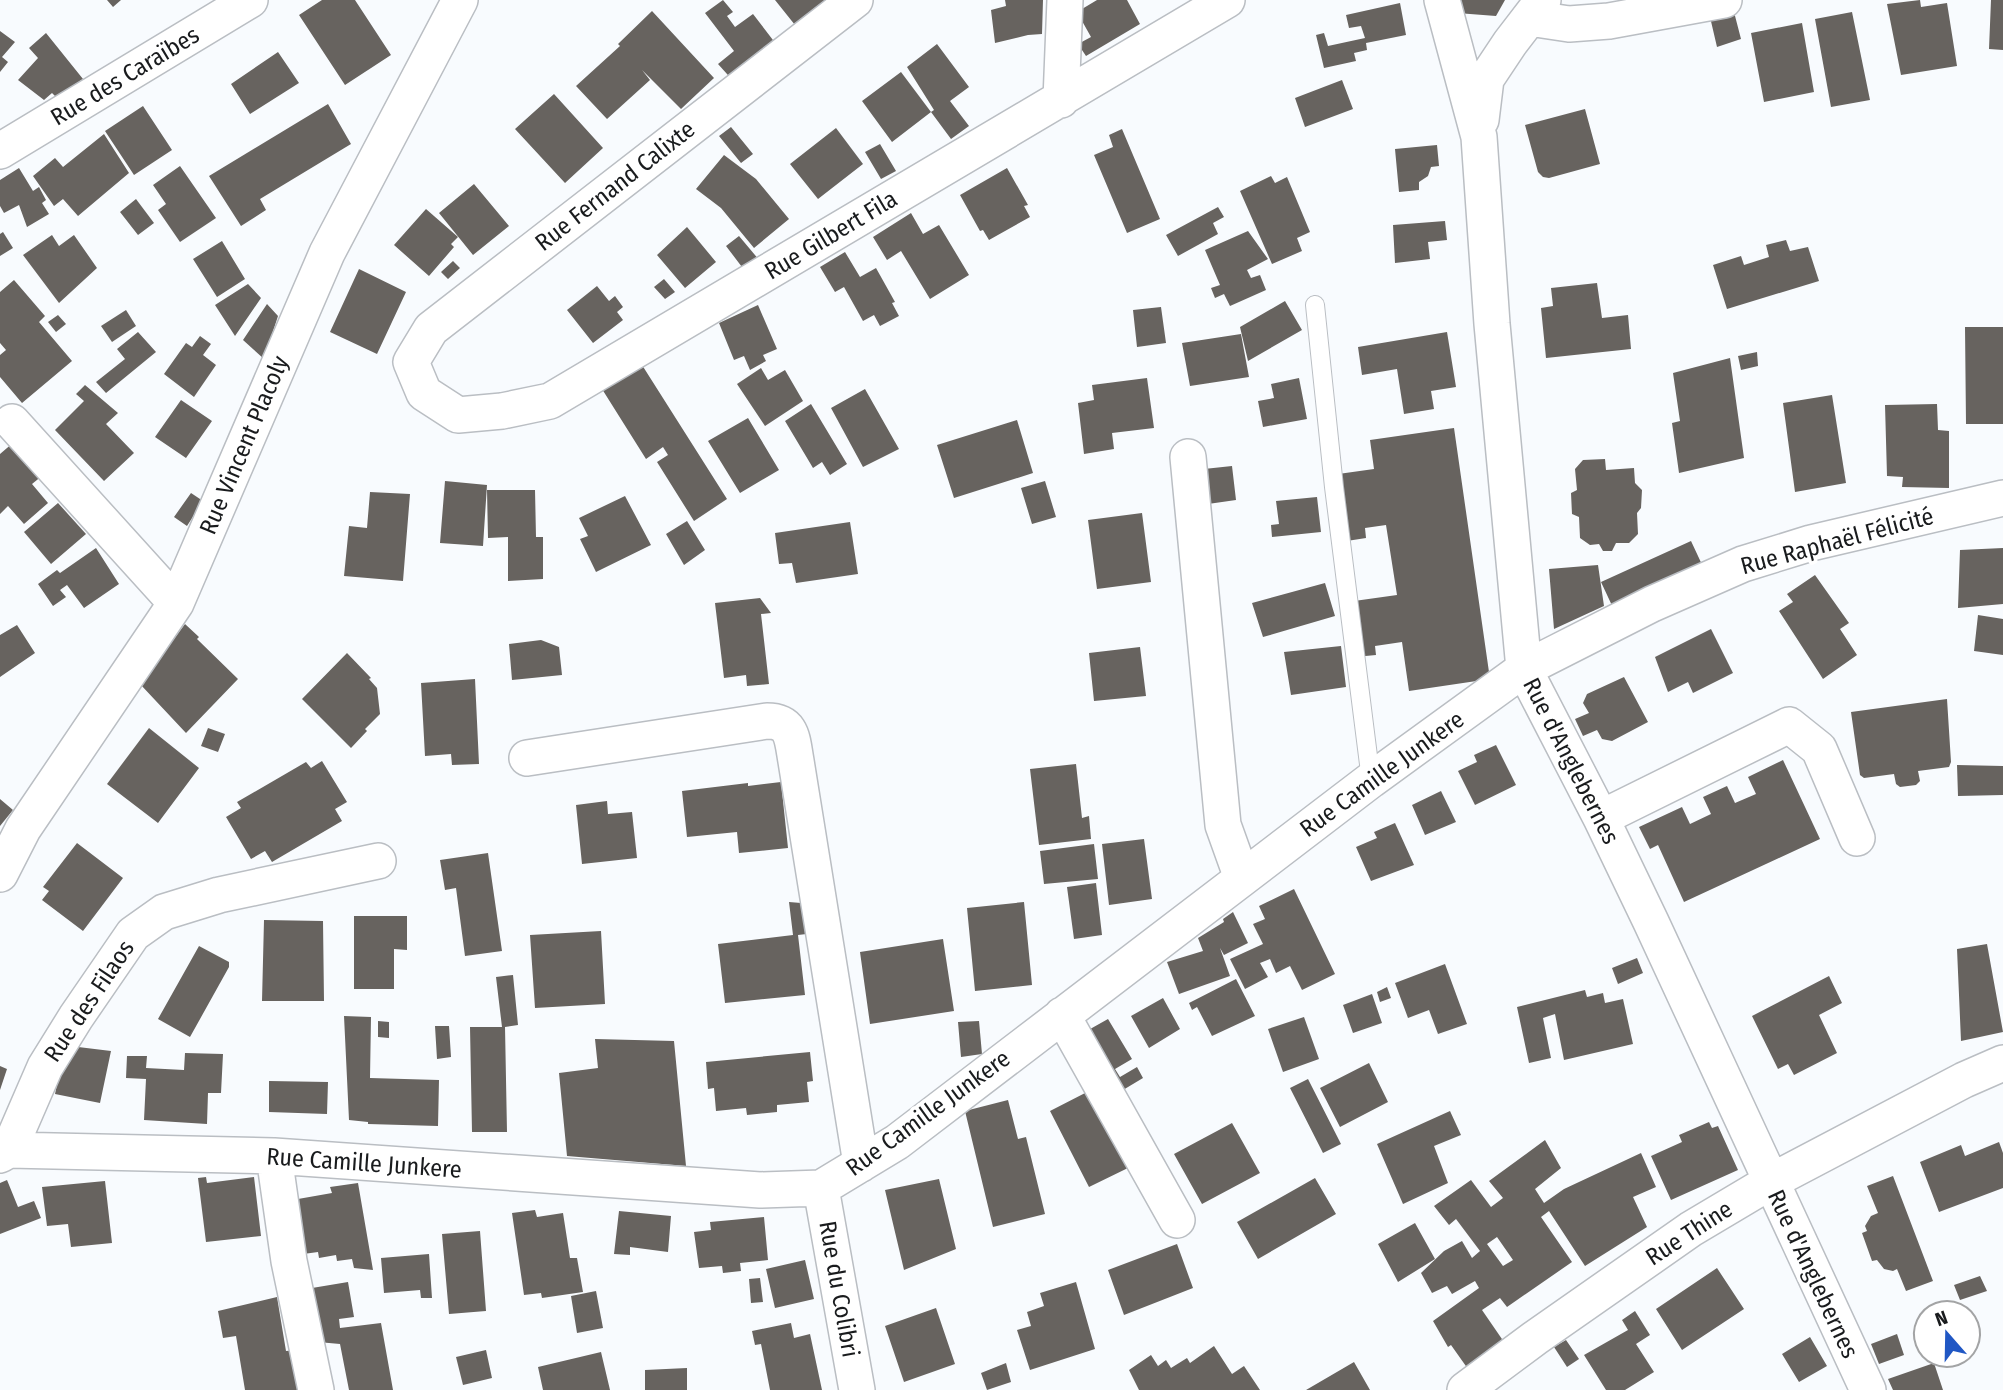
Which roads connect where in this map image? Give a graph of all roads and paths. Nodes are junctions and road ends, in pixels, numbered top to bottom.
1 (250, 0) edge
2 (460, 0) edge
3 (855, 0) edge
4 (1065, 0) edge
5 (1227, 0) edge
6 (1443, 0) edge
7 (1724, 0) edge
8 (1536, 9) edge
9 (1061, 100) junction
10 (1479, 137) junction
11 (0, 151) edge
12 (1315, 305) dead end
13 (424, 393) joint
14 (12, 422) dead end
15 (1188, 457) dead end
16 (2003, 498) edge
17 (176, 603) junction
18 (1524, 669) junction
19 (527, 758) dead end
20 (1371, 780) junction
21 (1601, 818) junction
22 (1857, 838) dead end
23 (378, 861) dead end
24 (3, 863) edge
25 (1242, 878) junction
26 (1062, 1015) junction
27 (2003, 1063) edge
28 (4, 1152) edge
29 (274, 1156) junction
30 (861, 1164) junction
31 (1770, 1182) junction
32 (821, 1188) junction
33 (1177, 1220) dead end
34 (316, 1390) edge
35 (857, 1390) edge
36 (1465, 1390) edge
37 (1868, 1390) edge

1 - 11 street, Rue des Caraïbes
2 - 17 street, Rue Vincent Placoly
3 - 13 street, Rue Fernand Calixte
4 - 9 street
5 - 9 street, Rue Gilbert Fila
6 - 10 street, Rue d'Anglebernes
7 - 8 street
8 - 10 street
9 - 13 street, Rue Gilbert Fila
10 - 18 street, Rue d'Anglebernes
12 - 20 lane
14 - 17 street
15 - 25 street
16 - 18 street, Rue Raphaël Félicité
17 - 24 street, Rue Vincent Placoly
18 - 20 street, Rue Camille Junkere
18 - 21 street, Rue d'Anglebernes
19 - 30 street
20 - 25 street, Rue Camille Junkere
21 - 22 street
21 - 31 street, Rue d'Anglebernes
23 - 28 street, Rue des Filaos
25 - 26 street, Rue Camille Junkere
26 - 30 street, Rue Camille Junkere
26 - 33 street
27 - 31 street, Rue Thine
28 - 29 street, Rue Camille Junkere
29 - 32 street, Rue Camille Junkere
29 - 34 street
30 - 32 street, Rue Camille Junkere
31 - 36 street, Rue Thine
31 - 37 street, Rue d'Anglebernes
32 - 35 street, Rue du Colibri

